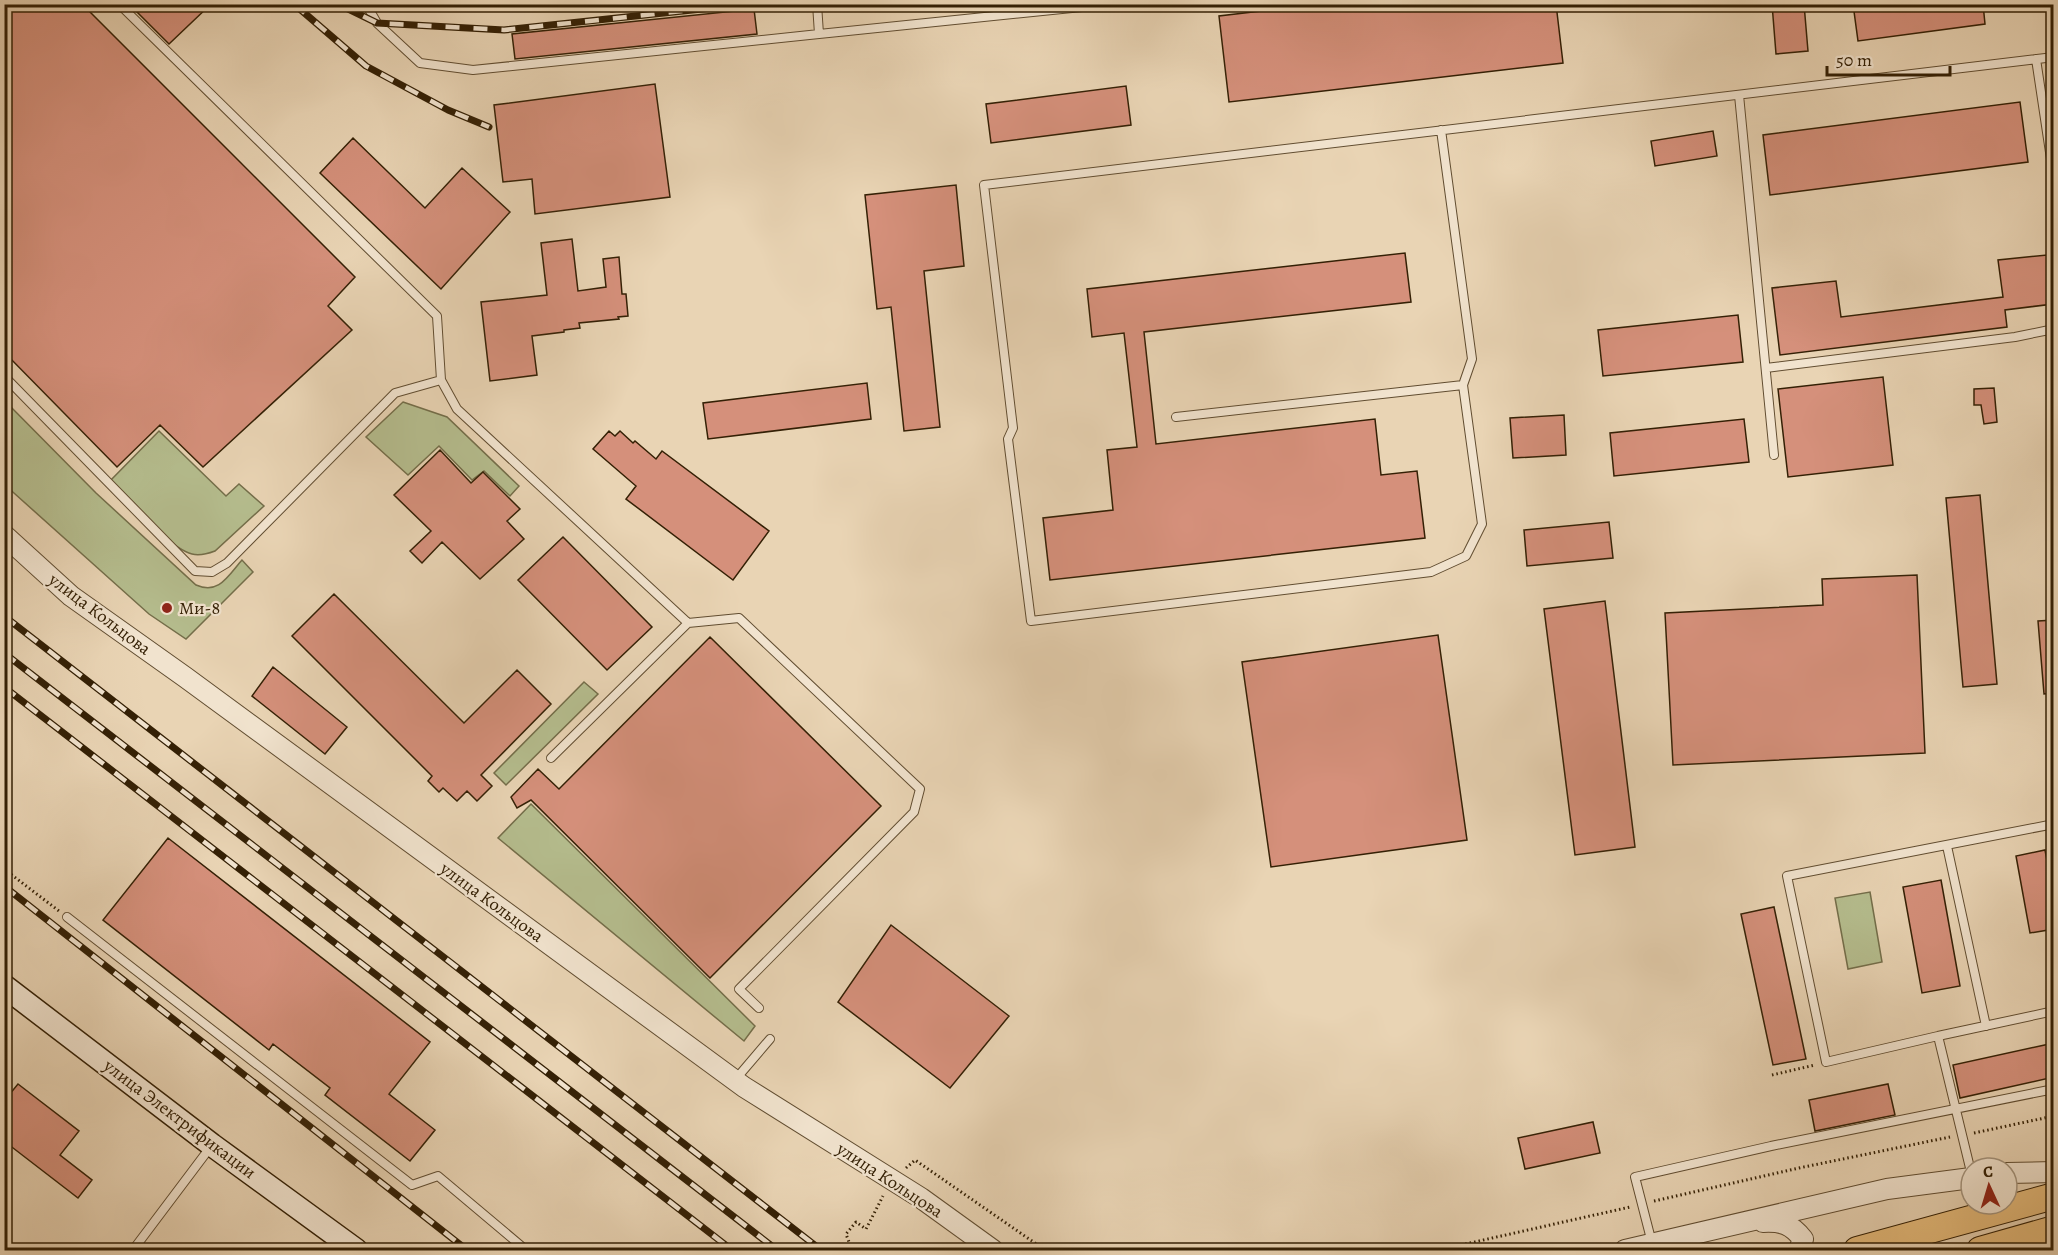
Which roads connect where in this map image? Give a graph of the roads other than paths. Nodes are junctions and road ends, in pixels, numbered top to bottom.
1 (119, 4) edge
2 (366, 4) edge
3 (817, 4) edge
4 (1111, 4) edge
5 (819, 34) junction
6 (2054, 57) edge
7 (2036, 59) junction
8 (1739, 95) junction
9 (1441, 130) junction
10 (2054, 178) edge
11 (2054, 329) edge
12 (1766, 368) junction
13 (4, 376) edge
14 (441, 380) junction
15 (1463, 386) junction
16 (1176, 417) dead end
17 (1774, 455) dead end
18 (4, 535) edge
19 (687, 623) junction
20 (551, 758) dead end
21 (2054, 824) edge
22 (1947, 846) junction
23 (67, 917) road end
24 (4, 986) edge
25 (759, 1008) dead end
26 (2054, 1011) edge
27 (1986, 1026) junction
28 (1938, 1036) junction
29 (770, 1039) dead end
30 (735, 1080) junction
31 (2054, 1089) edge
32 (1956, 1108) junction
33 (212, 1145) junction
34 (1968, 1156) edge
35 (2054, 1172) edge
36 (2019, 1173) edge
37 (1959, 1180) edge
38 (2054, 1196) edge
39 (1736, 1223) junction
40 (2054, 1229) edge
41 (1652, 1244) junction
42 (133, 1251) edge
43 (356, 1251) edge
44 (526, 1251) edge
45 (993, 1251) edge
46 (1625, 1251) edge
47 (1799, 1251) edge
48 (1857, 1251) edge
49 (1980, 1251) edge

1 - 14 lane
2 - 5 lane
3 - 5 lane
4 - 5 lane
6 - 7 lane
7 - 8 lane
7 - 10 lane
8 - 9 lane
8 - 12 lane
9 - 15 lane
9 - 15 lane
11 - 12 lane
12 - 17 lane
13 - 14 lane
14 - 19 lane
15 - 16 lane
18 - 30 street, улица Кольцова
19 - 20 lane
19 - 25 lane
21 - 22 lane
22 - 27 lane
22 - 28 lane
23 - 44 lane
24 - 33 main road, улица Электрификации
26 - 27 lane
27 - 28 lane
28 - 32 lane
29 - 30 lane
30 - 45 street, улица Кольцова
31 - 32 lane
32 - 34 lane
32 - 41 lane
33 - 42 lane
33 - 43 main road, улица Электрификации
35 - 36 street
37 - 39 street
38 - 48 main road
39 - 41 street
39 - 47 street
40 - 49 main road
41 - 46 street

